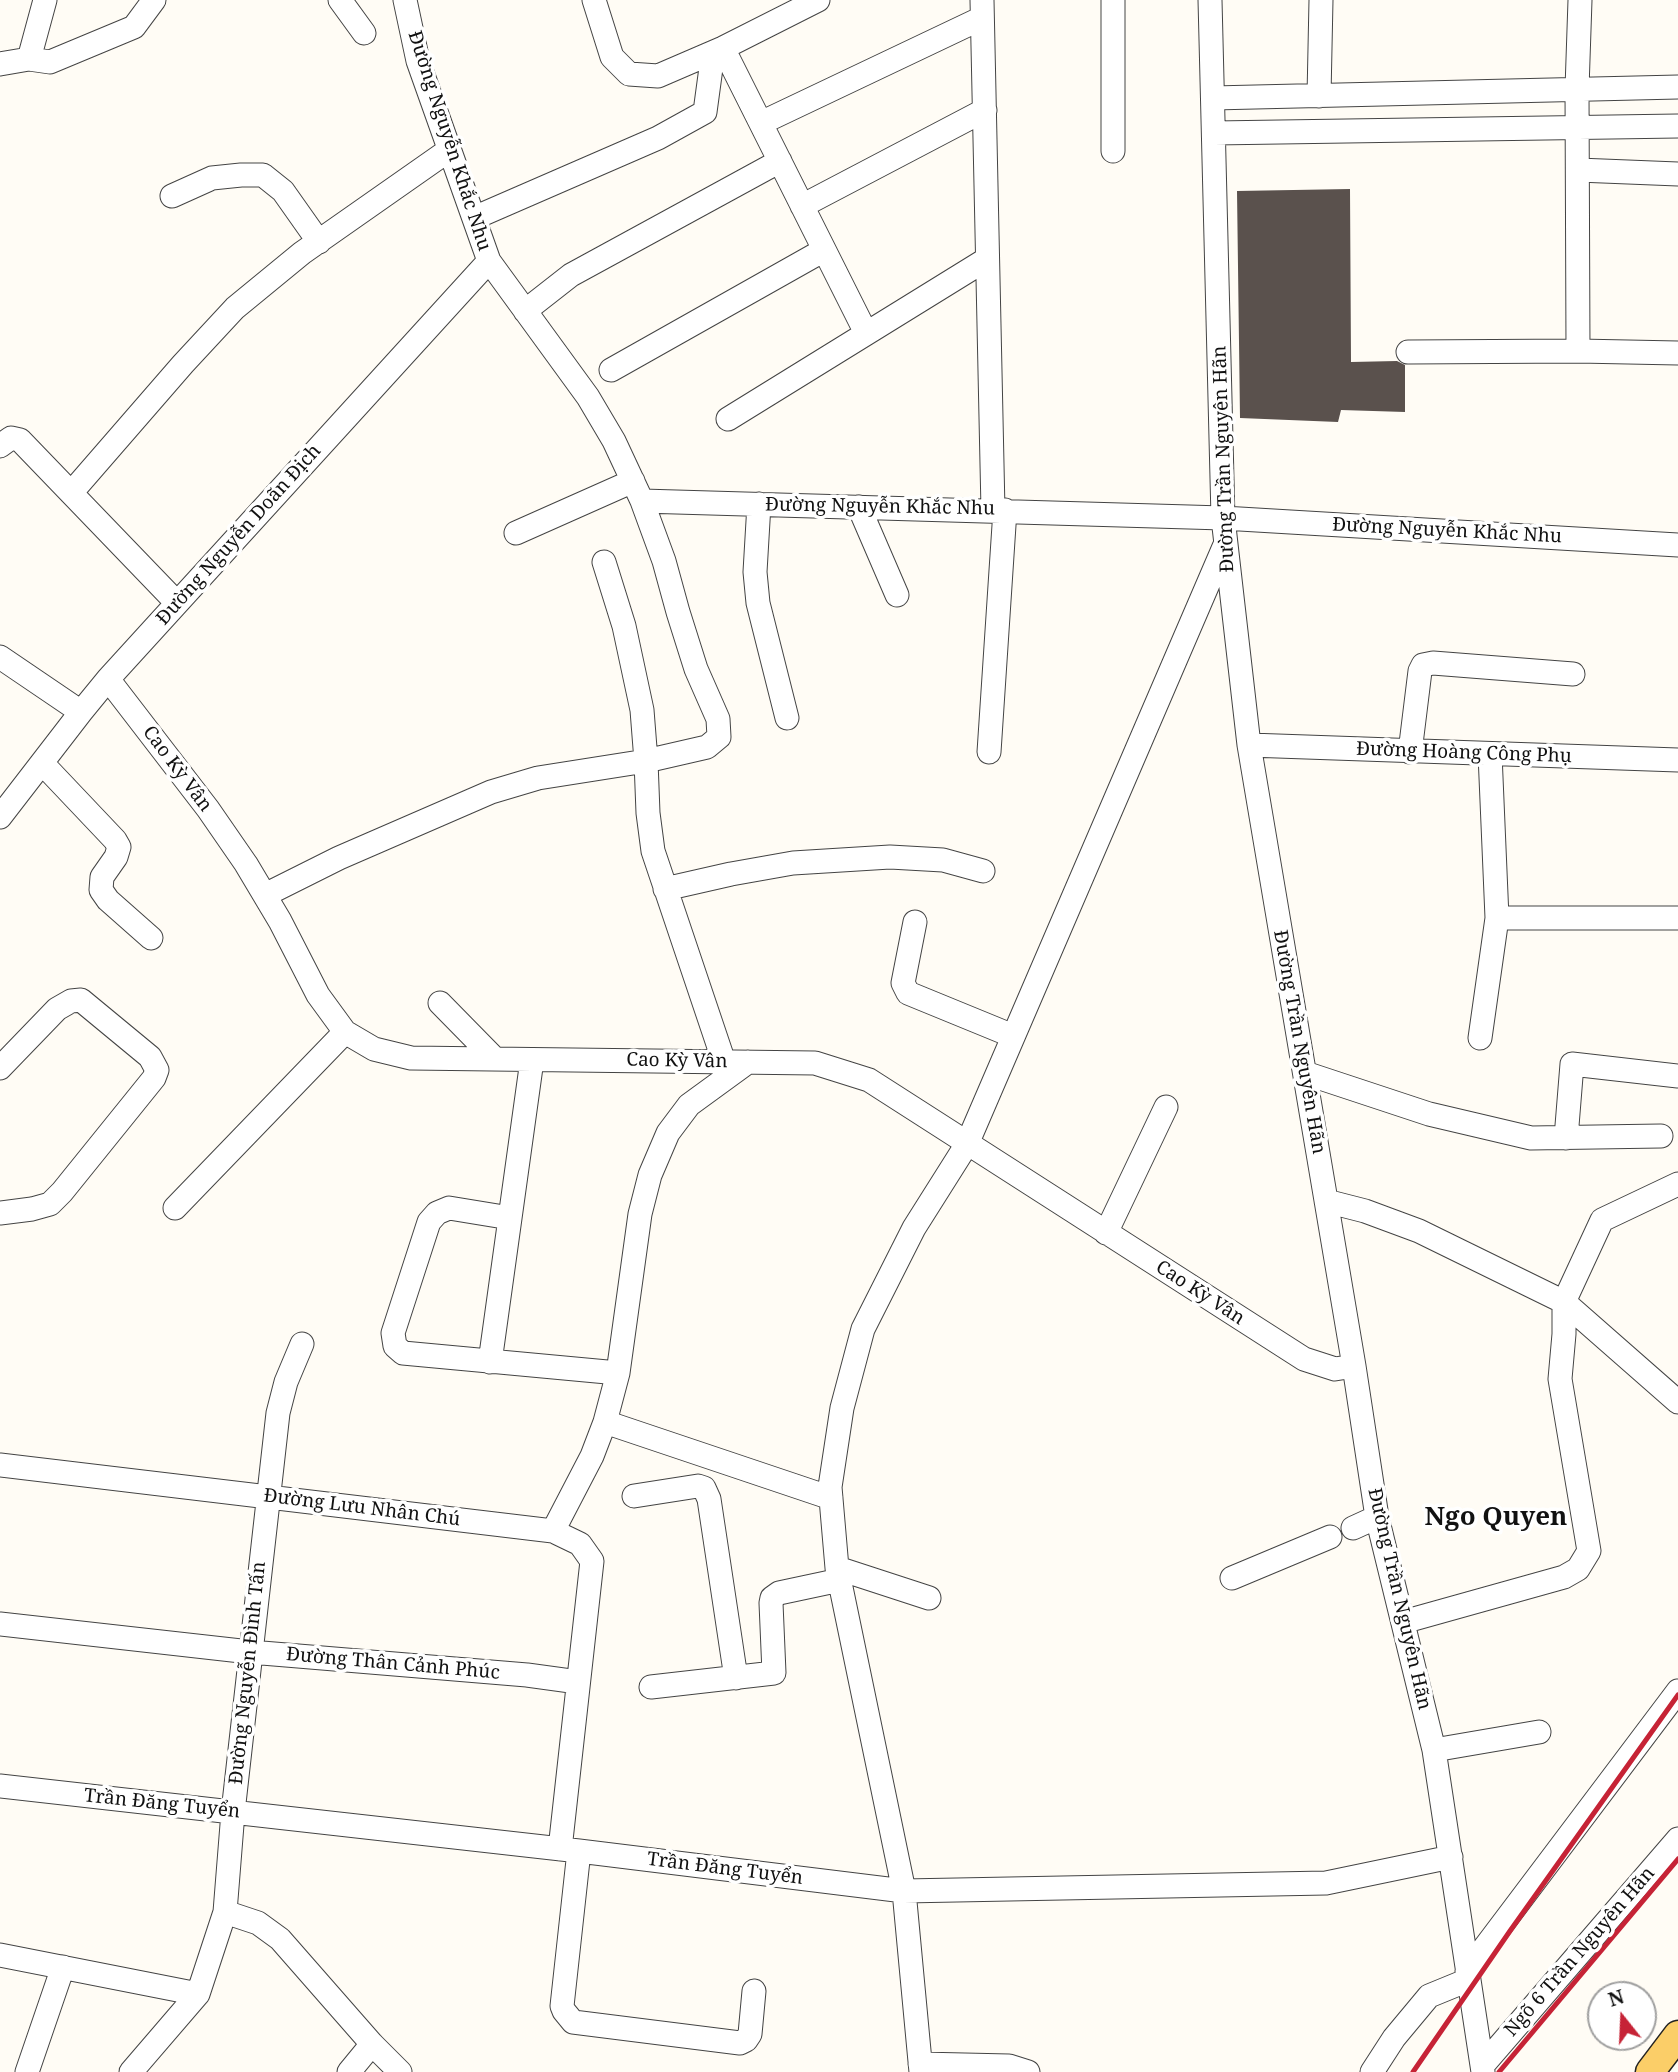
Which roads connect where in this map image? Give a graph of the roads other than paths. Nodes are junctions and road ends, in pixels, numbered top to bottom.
1 (45, 0) edge
2 (154, 0) edge
3 (340, 0) edge
4 (405, 0) edge
5 (594, 0) edge
6 (818, 0) edge
7 (1113, 0) edge
8 (1209, 0) edge
9 (1321, 0) edge
10 (1580, 0) edge
11 (982, 9) edge
12 (364, 33) dead end
13 (718, 51) junction
14 (29, 59) junction
15 (0, 64) edge
16 (1678, 87) edge
17 (1577, 89) junction
18 (1420, 94) junction
19 (1319, 96) junction
20 (1213, 98) junction
21 (985, 110) junction
22 (761, 123) junction
23 (1577, 126) junction
24 (1678, 126) edge
25 (1422, 129) junction
26 (1214, 134) junction
27 (449, 149) junction
28 (1113, 151) dead end
29 (780, 162) junction
30 (1578, 170) junction
31 (1678, 174) edge
32 (172, 196) dead end
33 (802, 206) junction
34 (474, 218) junction
35 (319, 242) junction
36 (824, 250) junction
37 (987, 258) junction
38 (489, 261) junction
39 (525, 311) junction
40 (866, 333) junction
41 (1578, 351) junction
42 (1408, 352) dead end
43 (1678, 352) edge
44 (611, 370) dead end
45 (728, 419) dead end
46 (0, 446) edge
47 (637, 491) junction
48 (71, 493) junction
49 (759, 504) junction
50 (859, 507) junction
51 (999, 510) junction
52 (1223, 518) junction
53 (516, 533) dead end
54 (1225, 545) junction
55 (1678, 545) edge
56 (604, 562) dead end
57 (897, 595) dead end
58 (177, 603) junction
59 (0, 657) edge
60 (1573, 674) dead end
61 (108, 679) junction
62 (81, 712) junction
63 (787, 718) dead end
64 (1249, 746) junction
65 (989, 751) dead end
66 (1410, 752) junction
67 (1490, 754) junction
68 (1678, 760) edge
69 (646, 761) junction
70 (42, 763) junction
71 (0, 817) edge
72 (983, 871) dead end
73 (665, 889) junction
74 (265, 895) junction
75 (1497, 918) junction
76 (1678, 918) edge
77 (915, 922) dead end
78 (151, 938) dead end
79 (440, 1003) dead end
80 (345, 1032) junction
81 (1013, 1036) junction
82 (1480, 1038) dead end
83 (495, 1059) junction
84 (532, 1060) junction
85 (724, 1062) junction
86 (748, 1062) junction
87 (0, 1068) edge
88 (1304, 1073) junction
89 (1678, 1076) edge
90 (1166, 1107) dead end
91 (1661, 1136) dead end
92 (1566, 1138) junction
93 (967, 1144) junction
94 (1678, 1184) edge
95 (1326, 1201) junction
96 (175, 1208) dead end
97 (0, 1213) edge
98 (510, 1218) junction
99 (1106, 1233) junction
100 (1564, 1302) junction
101 (302, 1343) dead end
102 (490, 1362) junction
103 (1354, 1366) junction
104 (618, 1373) junction
105 (1678, 1402) edge
106 (605, 1422) junction
107 (0, 1465) edge
108 (634, 1496) dead end
109 (268, 1497) junction
110 (831, 1498) junction
111 (1377, 1517) junction
112 (1353, 1528) dead end
113 (554, 1531) junction
114 (1329, 1537) dead end
115 (839, 1574) junction
116 (1232, 1578) dead end
117 (929, 1598) dead end
118 (1403, 1622) junction
119 (0, 1624) edge
120 (250, 1652) junction
121 (736, 1678) junction
122 (578, 1682) junction
123 (651, 1687) dead end
124 (1678, 1690) edge
125 (1539, 1732) dead end
126 (1434, 1750) junction
127 (0, 1786) edge
128 (233, 1812) junction
129 (1678, 1839) edge
130 (570, 1850) junction
131 (1451, 1857) junction
132 (904, 1891) junction
133 (225, 1912) junction
134 (0, 1955) edge
135 (63, 1966) junction
136 (1468, 1976) junction
137 (754, 1991) dead end
138 (198, 1994) junction
139 (1678, 2035) edge
140 (372, 2044) junction
141 (920, 2068) edge
142 (1483, 2069) edge
143 (27, 2072) edge
144 (131, 2072) edge
145 (349, 2072) edge
146 (400, 2072) edge
147 (1028, 2072) edge
148 (1372, 2072) edge
149 (1650, 2072) edge

1 - 14 street
2 - 14 street
3 - 12 street
4 - 27 street, Đường Nguyễn Khắc Nhu
5 - 13 street
6 - 13 street
7 - 28 street
8 - 20 street, Đường Trần Nguyên Hãn
9 - 19 street
10 - 17 street
11 - 21 street
11 - 22 street
13 - 22 street
13 - 34 street
14 - 15 street
16 - 17 street
17 - 18 street
17 - 23 street
18 - 19 street
18 - 25 street
19 - 20 street
20 - 26 street, Đường Trần Nguyên Hãn
21 - 33 street
21 - 37 street
22 - 29 street
23 - 24 street
23 - 25 street
23 - 30 street
25 - 26 street
26 - 52 street, Đường Trần Nguyên Hãn
27 - 34 street, Đường Nguyễn Khắc Nhu
27 - 35 street
29 - 33 street
29 - 39 street
30 - 31 street
30 - 41 street
32 - 35 street
33 - 36 street
34 - 38 street, Đường Nguyễn Khắc Nhu
35 - 48 street
36 - 40 street
36 - 44 street
37 - 40 street
37 - 51 street
38 - 39 street, Đường Nguyễn Khắc Nhu
38 - 58 street, Đường Nguyễn Doãn Địch
39 - 47 street, Đường Nguyễn Khắc Nhu
40 - 45 street
41 - 42 street
41 - 43 street
46 - 48 street
47 - 49 street, Đường Nguyễn Khắc Nhu
47 - 53 street
47 - 69 street
48 - 58 street
49 - 50 street, Đường Nguyễn Khắc Nhu
49 - 63 street
50 - 51 street, Đường Nguyễn Khắc Nhu
50 - 57 street
51 - 52 street, Đường Nguyễn Khắc Nhu
51 - 65 street
52 - 54 street, Đường Trần Nguyên Hãn
52 - 55 street, Đường Nguyễn Khắc Nhu
54 - 64 street, Đường Trần Nguyên Hãn
54 - 81 street
56 - 69 street
58 - 61 street, Đường Nguyễn Doãn Địch
59 - 62 street
60 - 66 street
61 - 62 street, Đường Nguyễn Doãn Địch
61 - 74 street, Cao Kỳ Vân
62 - 70 street, Đường Nguyễn Doãn Địch
64 - 66 street, Đường Hoàng Công Phụ
64 - 88 street, Đường Trần Nguyên Hãn
66 - 67 street, Đường Hoàng Công Phụ
67 - 68 street, Đường Hoàng Công Phụ
67 - 75 street
69 - 73 street
69 - 74 street
70 - 71 street, Đường Nguyễn Doãn Địch
70 - 78 street
72 - 73 street
73 - 85 street
74 - 80 street, Cao Kỳ Vân
75 - 76 street
75 - 82 street
77 - 81 street
79 - 83 street
80 - 83 street, Cao Kỳ Vân
80 - 96 street
81 - 93 street
83 - 84 street, Cao Kỳ Vân
84 - 85 street, Cao Kỳ Vân
84 - 98 street
85 - 86 street, Cao Kỳ Vân
86 - 93 street, Cao Kỳ Vân
86 - 104 street
87 - 97 street
88 - 92 street
88 - 95 street, Đường Trần Nguyên Hãn
89 - 92 street
90 - 99 street
91 - 92 street
93 - 99 street, Cao Kỳ Vân
93 - 110 street
94 - 100 street
95 - 100 street
95 - 103 street, Đường Trần Nguyên Hãn
98 - 102 street
98 - 102 street
99 - 103 street, Cao Kỳ Vân
100 - 105 street
100 - 118 street
101 - 109 street, Đường Nguyễn Đình Tấn
102 - 104 street
103 - 111 street, Đường Trần Nguyên Hãn
104 - 106 street
106 - 110 street
106 - 113 street
107 - 109 street, Đường Lưu Nhân Chú
108 - 121 street
109 - 113 street, Đường Lưu Nhân Chú
109 - 120 street, Đường Nguyễn Đình Tấn
110 - 115 street
111 - 112 street
111 - 118 street, Đường Trần Nguyên Hãn
113 - 122 street, Đường Lưu Nhân Chú
114 - 116 street
115 - 117 street
115 - 121 street
115 - 132 street
118 - 126 street, Đường Trần Nguyên Hãn
119 - 120 street, Đường Thân Cảnh Phúc
120 - 122 street, Đường Thân Cảnh Phúc
120 - 128 street, Đường Nguyễn Đình Tấn
121 - 123 street
122 - 130 street, Đường Lưu Nhân Chú
124 - 136 street
125 - 126 street
126 - 131 street, Đường Trần Nguyên Hãn
127 - 128 street, Trần Đăng Tuyển
128 - 130 street, Trần Đăng Tuyển
128 - 133 street, Đường Nguyễn Đình Tấn
129 - 142 street, Ngõ 6 Trần Nguyên Hãn
130 - 132 street, Trần Đăng Tuyển
130 - 137 street, Đường Lưu Nhân Chú
131 - 132 street, Trần Đăng Tuyển
131 - 136 street, Đường Trần Nguyên Hãn
132 - 141 street
133 - 138 street, Đường Nguyễn Đình Tấn
133 - 140 street
134 - 135 street
135 - 138 street
135 - 143 street
136 - 142 street, Đường Trần Nguyên Hãn
136 - 148 street
138 - 144 street, Đường Nguyễn Đình Tấn
139 - 149 main road
140 - 145 street
140 - 146 street
141 - 147 street

